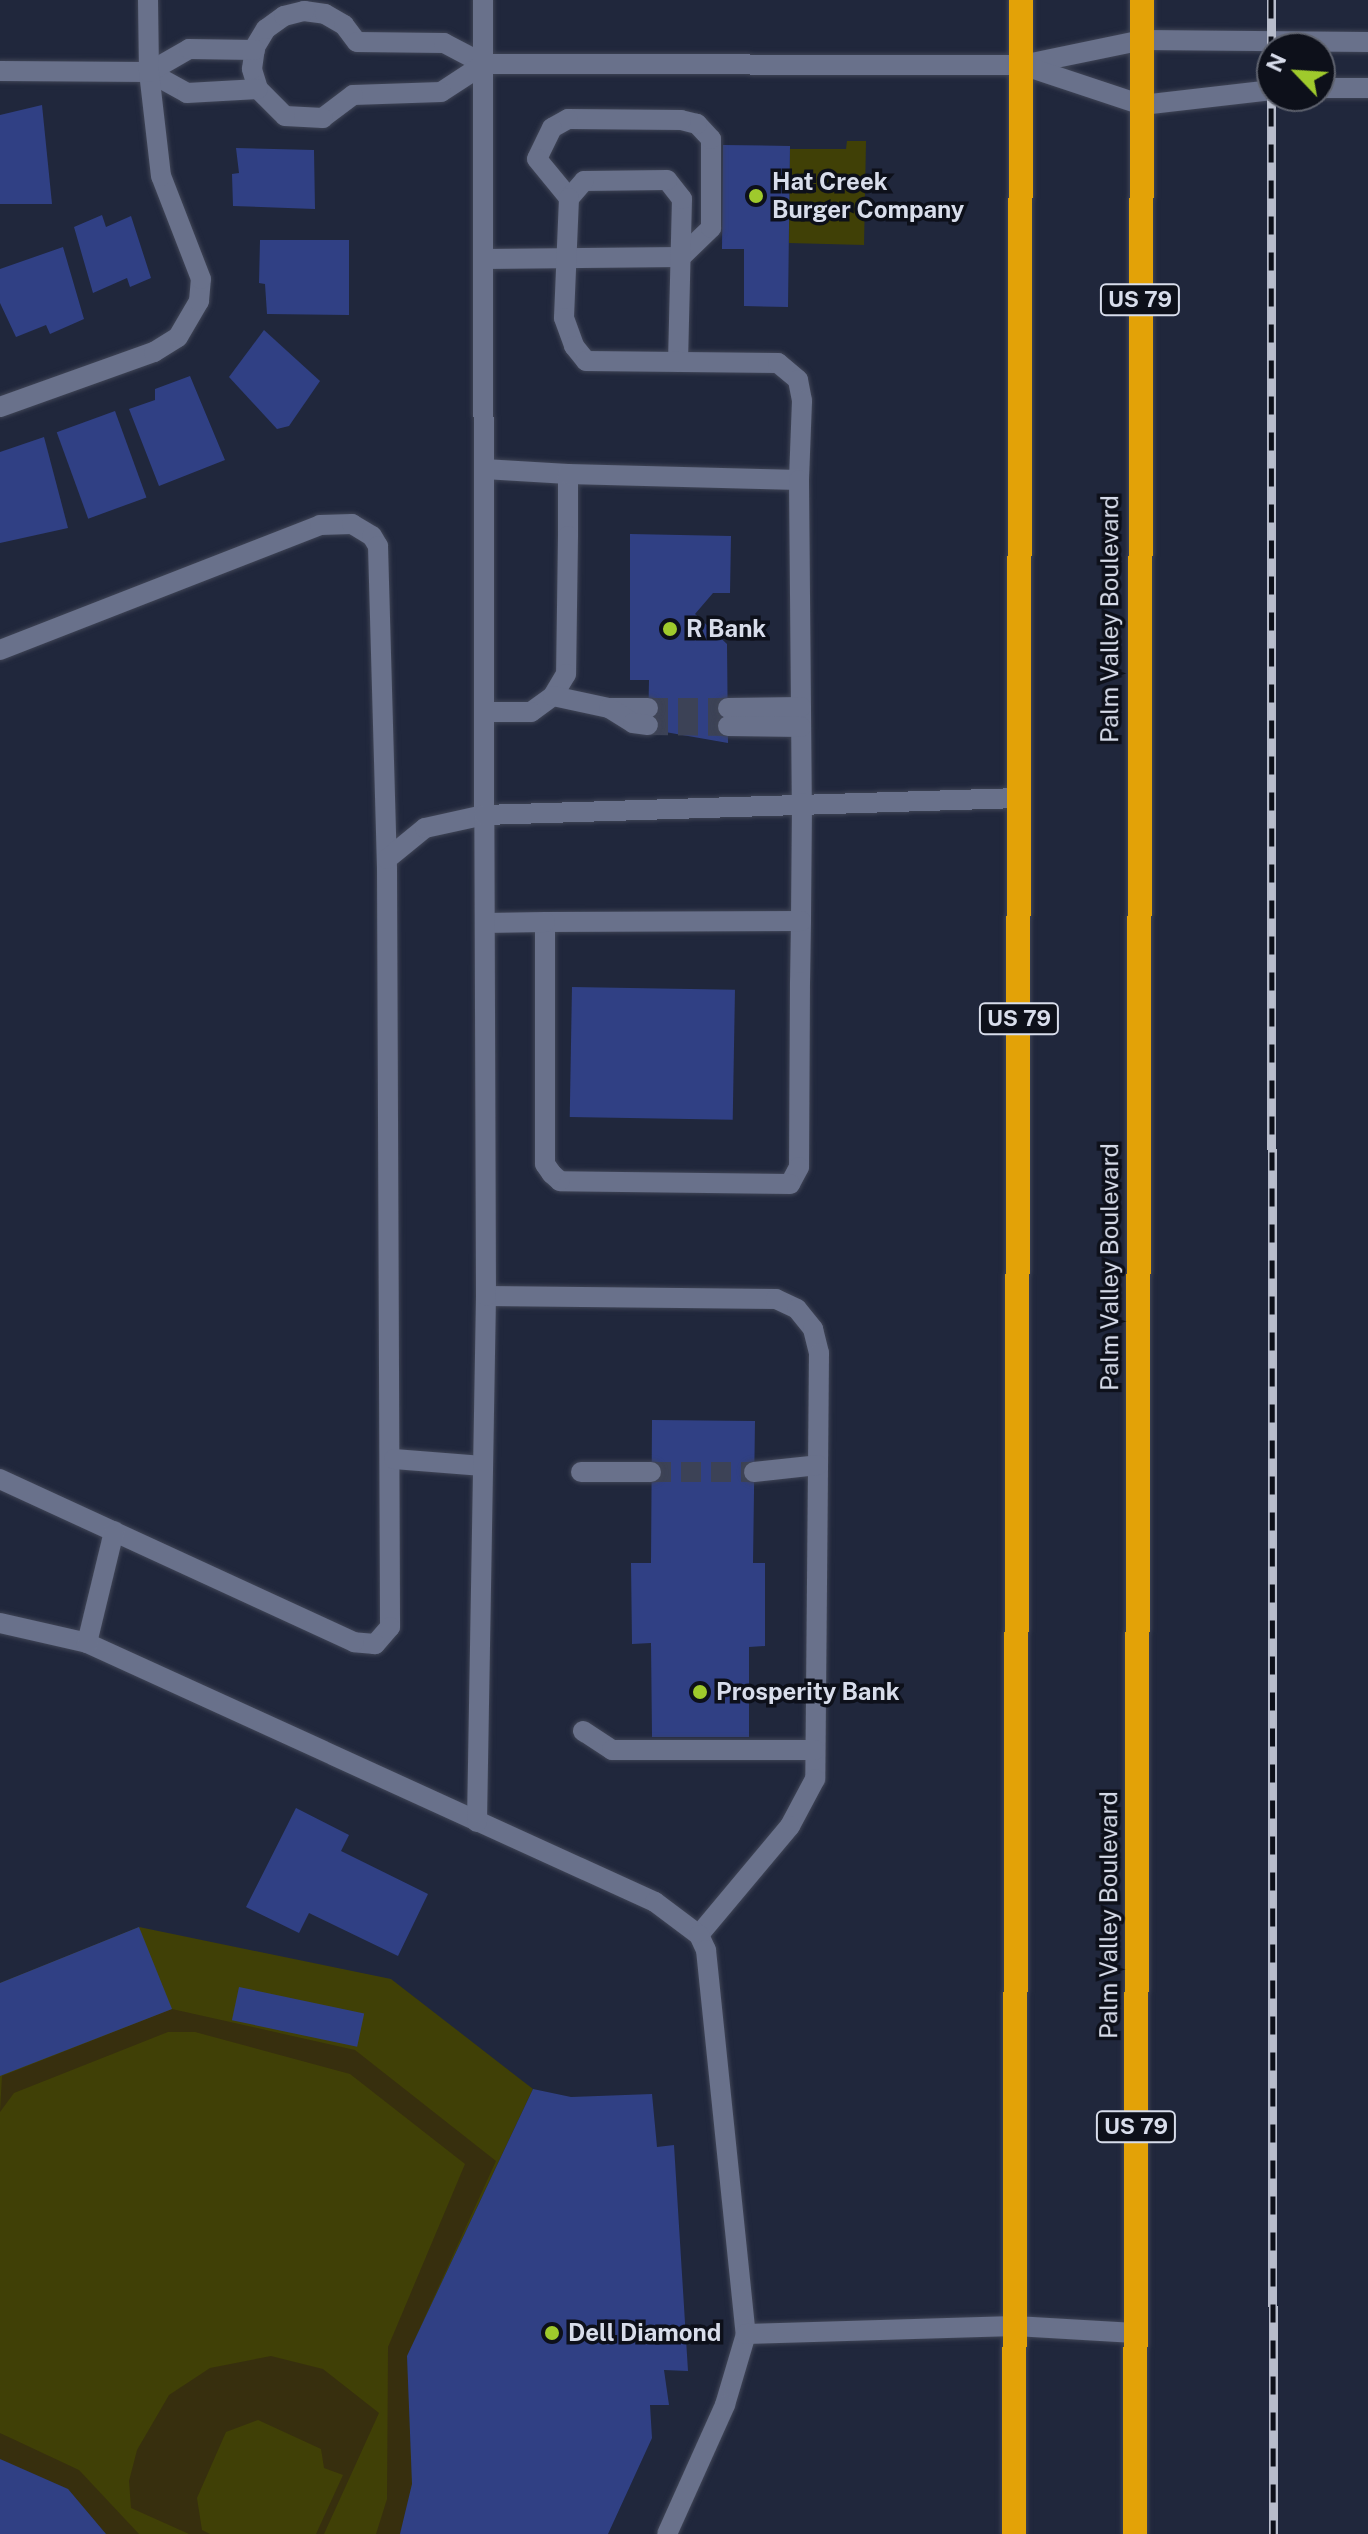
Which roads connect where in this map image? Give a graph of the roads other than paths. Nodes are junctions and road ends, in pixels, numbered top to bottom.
1 (148, 0) edge
2 (483, 0) edge
3 (1021, 0) edge
4 (1142, 0) edge
5 (1143, 40) junction
6 (1368, 42) edge
7 (255, 50) junction
8 (484, 64) junction
9 (1022, 65) junction
10 (0, 71) edge
11 (149, 72) junction
12 (1336, 88) edge
13 (1368, 88) edge
14 (258, 89) junction
15 (1256, 92) edge
16 (1142, 105) junction
17 (569, 198) junction
18 (681, 257) junction
19 (566, 258) junction
20 (484, 259) junction
21 (678, 362) junction
22 (0, 407) edge
23 (484, 469) junction
24 (568, 474) junction
25 (799, 480) junction
26 (0, 650) edge
27 (553, 696) junction
28 (484, 712) junction
29 (648, 716) tunnel mouth
30 (728, 717) tunnel mouth
31 (801, 717) junction
32 (1020, 798) junction
33 (802, 803) junction
34 (484, 815) junction
35 (387, 859) junction
36 (801, 921) junction
37 (545, 922) junction
38 (485, 923) junction
39 (486, 1296) junction
40 (394, 1459) junction
41 (818, 1465) junction
42 (483, 1466) junction
43 (581, 1472) dead end
44 (651, 1472) tunnel mouth
45 (754, 1472) tunnel mouth
46 (0, 1479) edge
47 (114, 1531) junction
48 (0, 1623) edge
49 (87, 1643) junction
50 (583, 1731) dead end
51 (815, 1750) junction
52 (477, 1822) junction
53 (699, 1935) junction
54 (1015, 2326) junction
55 (1135, 2333) junction
56 (746, 2334) junction
57 (667, 2534) edge
58 (1014, 2534) edge
59 (1135, 2534) edge

1 - 11 street
2 - 8 street
3 - 9 highway, US 79
4 - 5 highway, Palm Valley Boulevard / US 79
5 - 6 street
5 - 9 street
5 - 16 highway, Palm Valley Boulevard / US 79
7 - 8 street
7 - 11 street
7 - 14 street
8 - 9 street
8 - 14 street
8 - 20 street
9 - 16 street
9 - 32 highway, US 79
10 - 11 street
11 - 14 street
11 - 22 street
12 - 13 street
15 - 16 street
16 - 55 highway, Palm Valley Boulevard / US 79
17 - 18 street
17 - 18 street
17 - 19 street
18 - 19 street
18 - 21 street
19 - 20 street
19 - 21 street
20 - 23 street
21 - 25 street
23 - 24 street
23 - 28 street
24 - 25 street
24 - 27 street
25 - 31 street
26 - 35 street
27 - 28 street
27 - 29 street
28 - 34 street
30 - 31 street
31 - 33 street
32 - 33 street
32 - 54 highway, US 79
33 - 34 street
33 - 36 street
34 - 35 street
34 - 38 street
35 - 40 street
36 - 37 street
36 - 37 street
37 - 38 street
38 - 39 street
39 - 41 street
39 - 42 street
40 - 42 street
40 - 47 street
41 - 45 street
41 - 51 street
42 - 52 street
43 - 44 street
46 - 47 street
47 - 49 street
48 - 49 street
49 - 52 street
50 - 51 street
51 - 53 street
52 - 53 street
53 - 56 street
54 - 55 street
54 - 56 street
54 - 58 highway, US 79
55 - 59 highway, Palm Valley Boulevard / US 79
56 - 57 street

